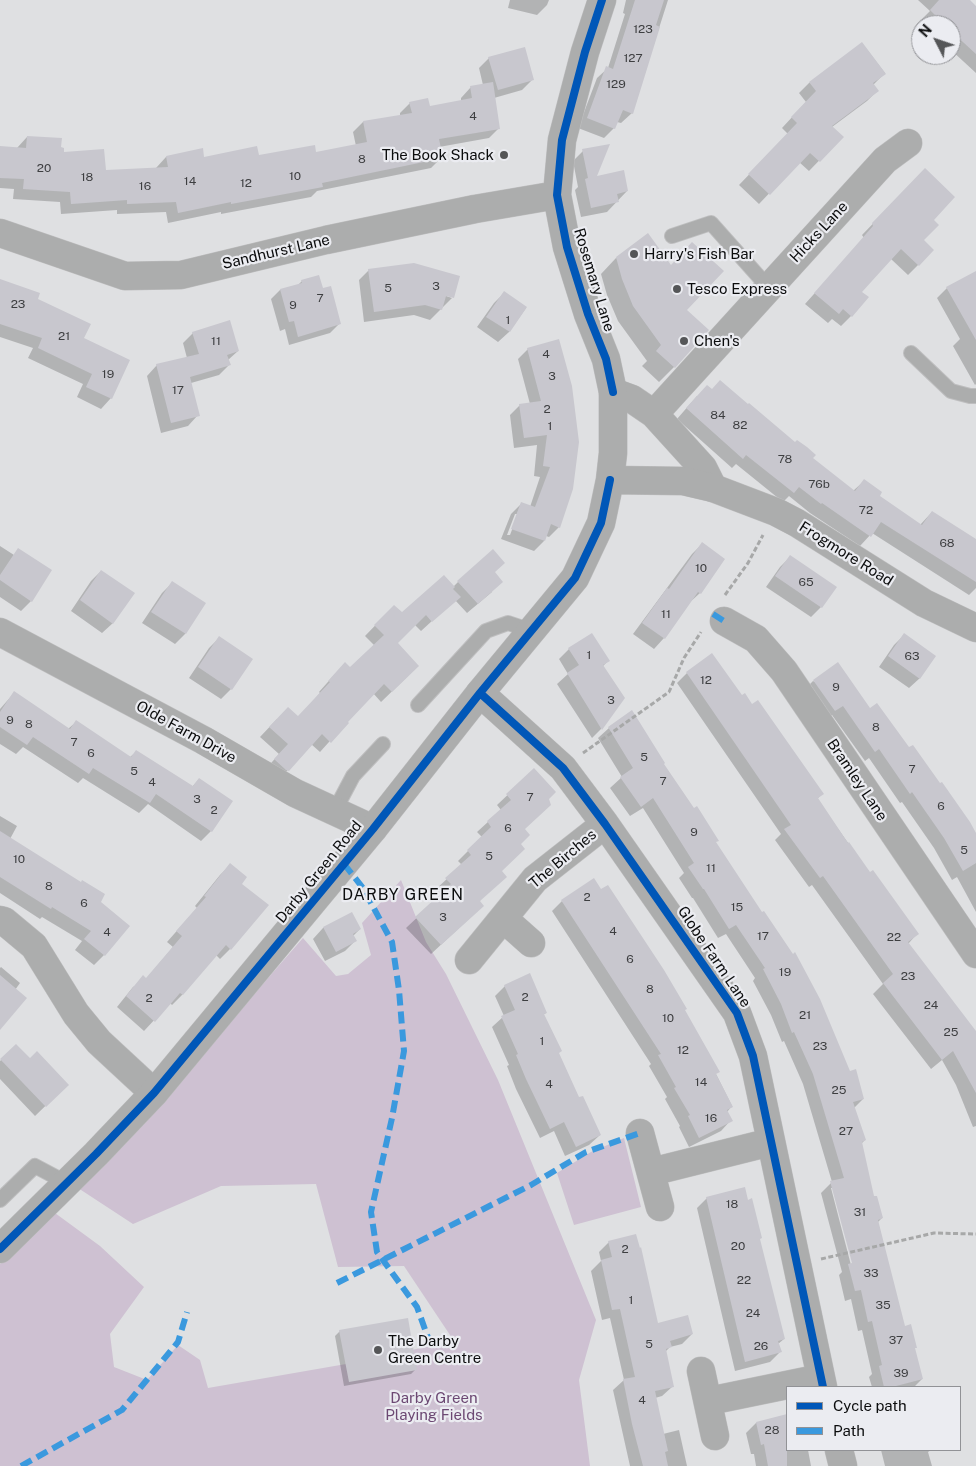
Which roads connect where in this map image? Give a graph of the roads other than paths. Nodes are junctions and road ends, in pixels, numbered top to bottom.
1 (602, 0) edge
2 (908, 143) dead end
3 (557, 195) junction
4 (0, 233) edge
5 (672, 236) dead end
6 (768, 287) junction
7 (911, 353) dead end
8 (613, 392) junction
9 (976, 396) edge
10 (654, 414) junction
11 (610, 480) junction
12 (713, 488) junction
13 (717, 616) road end
14 (976, 628) edge
15 (532, 631) junction
16 (0, 632) edge
17 (480, 693) junction
18 (418, 705) dead end
19 (383, 744) dead end
20 (334, 812) junction
21 (605, 824) junction
22 (373, 829) junction
23 (504, 919) junction
24 (0, 920) edge
25 (531, 943) dead end
26 (976, 954) edge
27 (469, 960) dead end
28 (154, 1093) junction
29 (640, 1133) dead end
30 (770, 1142) junction
31 (651, 1172) junction
32 (67, 1183) junction
33 (0, 1200) edge
34 (660, 1207) dead end
35 (0, 1249) edge
36 (701, 1371) dead end
37 (822, 1383) edge
38 (803, 1386) edge
39 (786, 1389) edge
40 (708, 1401) junction
41 (715, 1436) dead end
42 (839, 1451) edge
43 (843, 1466) edge

1 - 3 street, Rosemary Lane
2 - 6 street, Hicks Lane
3 - 4 street, Sandhurst Lane
3 - 8 street, Rosemary Lane
5 - 6 lane
6 - 10 street, Hicks Lane
7 - 9 lane
8 - 10 street
8 - 11 street, Darby Green Road
10 - 12 street
11 - 12 street, Frogmore Road
11 - 15 street, Darby Green Road
12 - 14 street, Frogmore Road
13 - 26 street, Bramley Lane
15 - 17 street, Darby Green Road
15 - 18 lane
16 - 20 street, Olde Farm Drive
17 - 21 street, Globe Farm Lane
17 - 22 street, Darby Green Road
19 - 20 lane, Darby Green Road
20 - 22 street, Olde Farm Drive
21 - 23 street, The Birches
21 - 30 street, Globe Farm Lane
22 - 28 street, Darby Green Road
23 - 25 street
23 - 27 street, The Birches
24 - 28 street
28 - 32 street, Darby Green Road
29 - 31 street
30 - 31 street
30 - 37 street, Globe Farm Lane
31 - 34 street
32 - 33 lane
32 - 35 street, Darby Green Road
36 - 40 street
37 - 38 street
39 - 40 street
40 - 41 street
42 - 43 street

